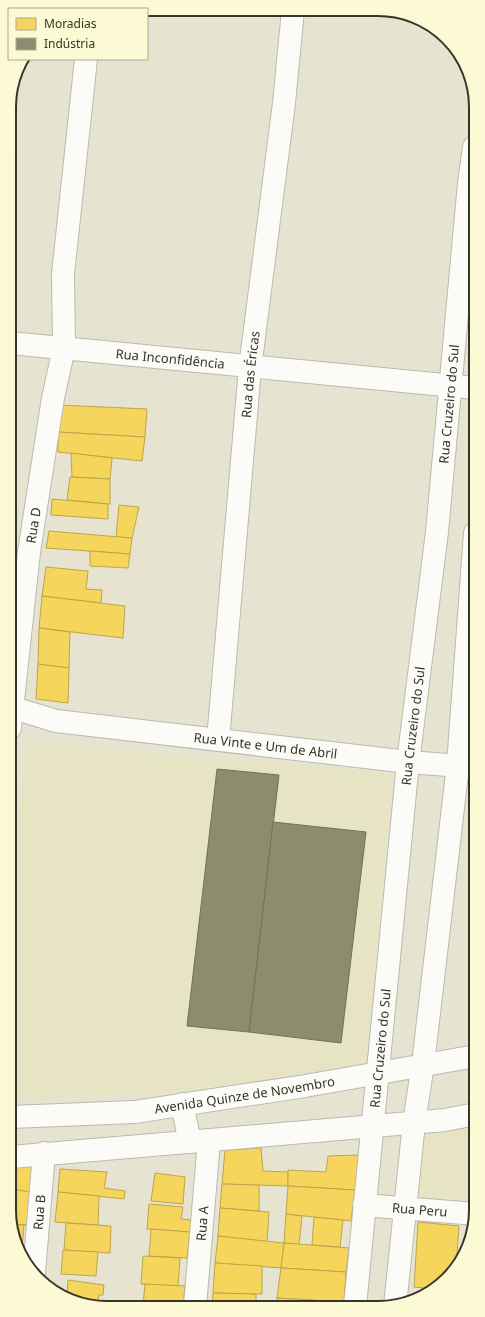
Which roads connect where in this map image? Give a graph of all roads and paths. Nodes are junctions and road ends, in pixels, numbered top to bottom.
1 (292, 16) edge
2 (86, 60) edge
3 (469, 202) edge
4 (16, 344) edge
5 (64, 348) junction
6 (250, 368) junction
7 (450, 385) junction
8 (469, 387) edge
9 (16, 669) edge
10 (469, 707) edge
11 (16, 715) edge
12 (56, 721) junction
13 (16, 731) edge
14 (218, 740) junction
15 (408, 762) junction
16 (467, 766) edge
17 (469, 1057) edge
18 (424, 1064) junction
19 (378, 1073) junction
20 (182, 1104) junction
21 (469, 1115) edge
22 (16, 1116) edge
23 (414, 1123) junction
24 (372, 1127) junction
25 (200, 1141) junction
26 (44, 1153) junction
27 (16, 1156) edge
28 (364, 1205) junction
29 (405, 1208) junction
30 (469, 1213) edge
31 (35, 1265) edge
32 (396, 1299) edge
33 (195, 1301) edge
34 (355, 1301) edge

1 - 6 street, Rua das Éricas
2 - 5 street, Rua D
3 - 7 street, Rua Cruzeiro do Sul
4 - 5 street, Rua Inconfidência
5 - 6 street, Rua Inconfidência
5 - 9 street, Rua D
6 - 7 street, Rua Inconfidência
6 - 14 street, Rua das Éricas
7 - 8 street, Rua Inconfidência
7 - 15 street, Rua Cruzeiro do Sul
10 - 16 street
11 - 12 street, Rua Vinte e Um de Abril
12 - 13 street, Rua Vinte e Um de Abril
12 - 14 street, Rua Vinte e Um de Abril
14 - 15 street, Rua Vinte e Um de Abril
15 - 16 street, Rua Vinte e Um de Abril
15 - 19 street, Rua Cruzeiro do Sul
16 - 18 street
17 - 18 street, Avenida Quinze de Novembro
18 - 19 street, Avenida Quinze de Novembro
18 - 23 street
19 - 20 street, Avenida Quinze de Novembro
19 - 24 street, Rua Cruzeiro do Sul
20 - 22 street, Avenida Quinze de Novembro
20 - 25 street, Rua A
21 - 23 street
23 - 24 street
23 - 29 street
24 - 25 street
24 - 28 street, Rua Cruzeiro do Sul
25 - 26 street
25 - 33 street, Rua A
26 - 27 street
26 - 31 street, Rua B
28 - 29 street, Rua Peru
28 - 34 street, Rua Cruzeiro do Sul
29 - 30 street, Rua Peru
29 - 32 street

